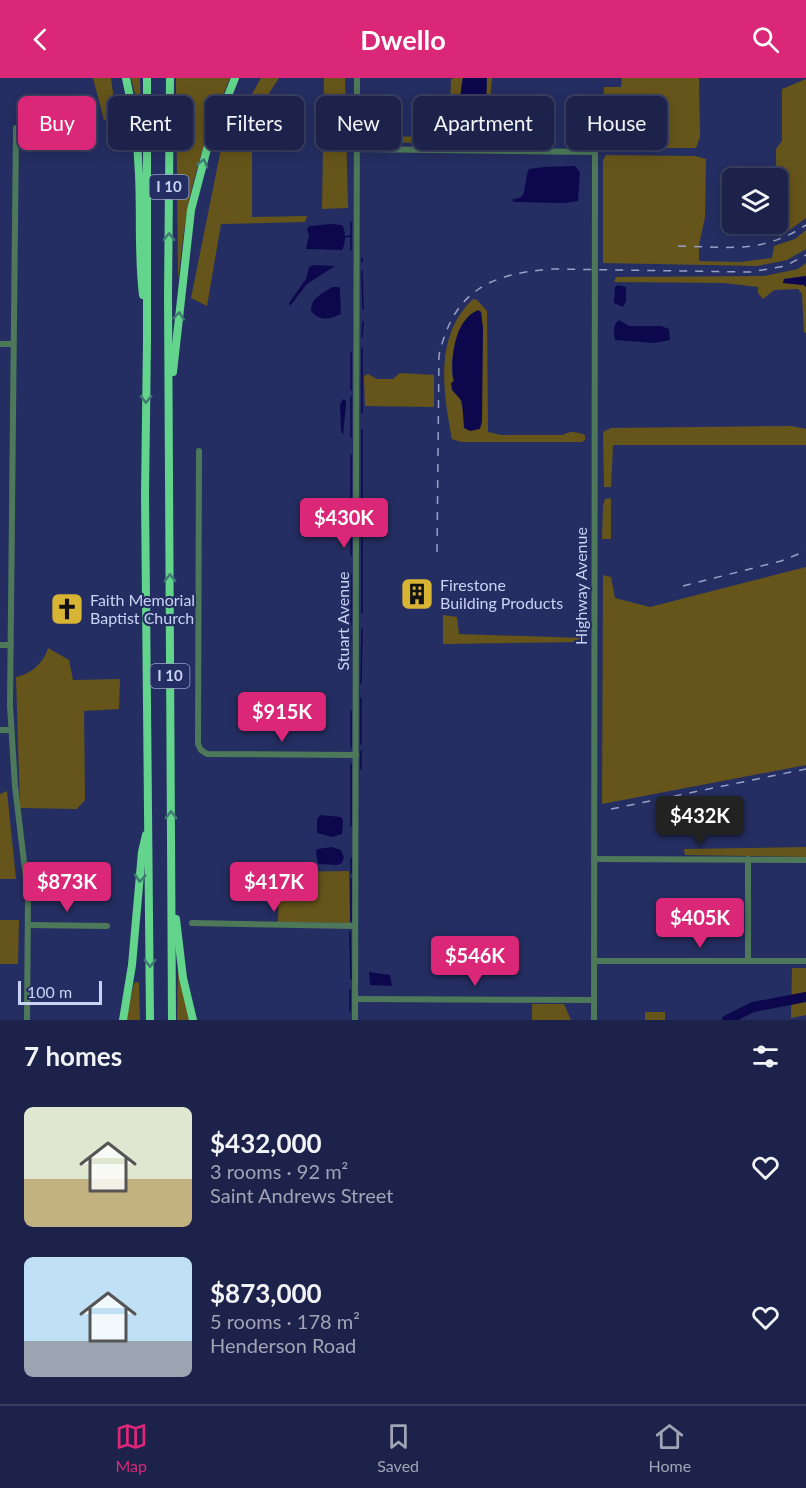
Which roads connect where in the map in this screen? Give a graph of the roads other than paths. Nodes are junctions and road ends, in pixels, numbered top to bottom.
1 (126, 78) edge
2 (147, 78) edge
3 (170, 78) edge
4 (236, 78) edge
5 (357, 78) edge
6 (357, 96) edge
7 (16, 128) dead end
8 (357, 150) edge
9 (401, 150) edge
10 (147, 340) junction
11 (0, 344) edge
12 (13, 344) junction
13 (169, 391) junction
14 (199, 451) dead end
15 (0, 645) edge
16 (11, 645) junction
17 (0, 730) edge
18 (11, 730) junction
19 (356, 755) junction
20 (150, 820) junction
21 (594, 859) junction
22 (748, 859) junction
23 (806, 860) edge
24 (171, 874) junction
25 (192, 923) dead end
26 (28, 925) junction
27 (107, 926) dead end
28 (355, 926) junction
29 (594, 961) junction
30 (748, 961) junction
31 (806, 962) edge
32 (355, 999) junction
33 (594, 1000) junction
34 (27, 1020) edge
35 (123, 1020) edge
36 (150, 1020) edge
37 (172, 1020) edge
38 (192, 1020) edge
39 (355, 1020) edge
40 (594, 1020) edge

1 - 10 highway
2 - 10 highway, I 10
13 -> 3 highway, I 10
13 -> 4 highway
5 - 6 street, Stuart Avenue
7 - 12 street
8 - 19 street, Stuart Avenue
9 - 21 street, Highway Avenue
10 -> 20 highway, I 10
11 - 12 street
12 - 16 street
24 -> 13 highway, I 10
14 - 19 street
15 - 16 street
16 - 18 street
17 - 18 street
18 - 26 street
19 - 28 street, Stuart Avenue
20 -> 35 highway
20 -> 36 highway, I 10
21 - 22 street
21 - 29 street, Highway Avenue
22 - 23 street
22 - 30 street
24 - 37 highway, I 10
24 - 38 highway
25 - 28 street
26 - 27 street
26 - 34 street
28 - 32 street, Stuart Avenue
29 - 30 street
29 - 33 street, Highway Avenue
30 - 31 street
32 - 33 street
32 - 39 street, Stuart Avenue
33 - 40 street, Highway Avenue

